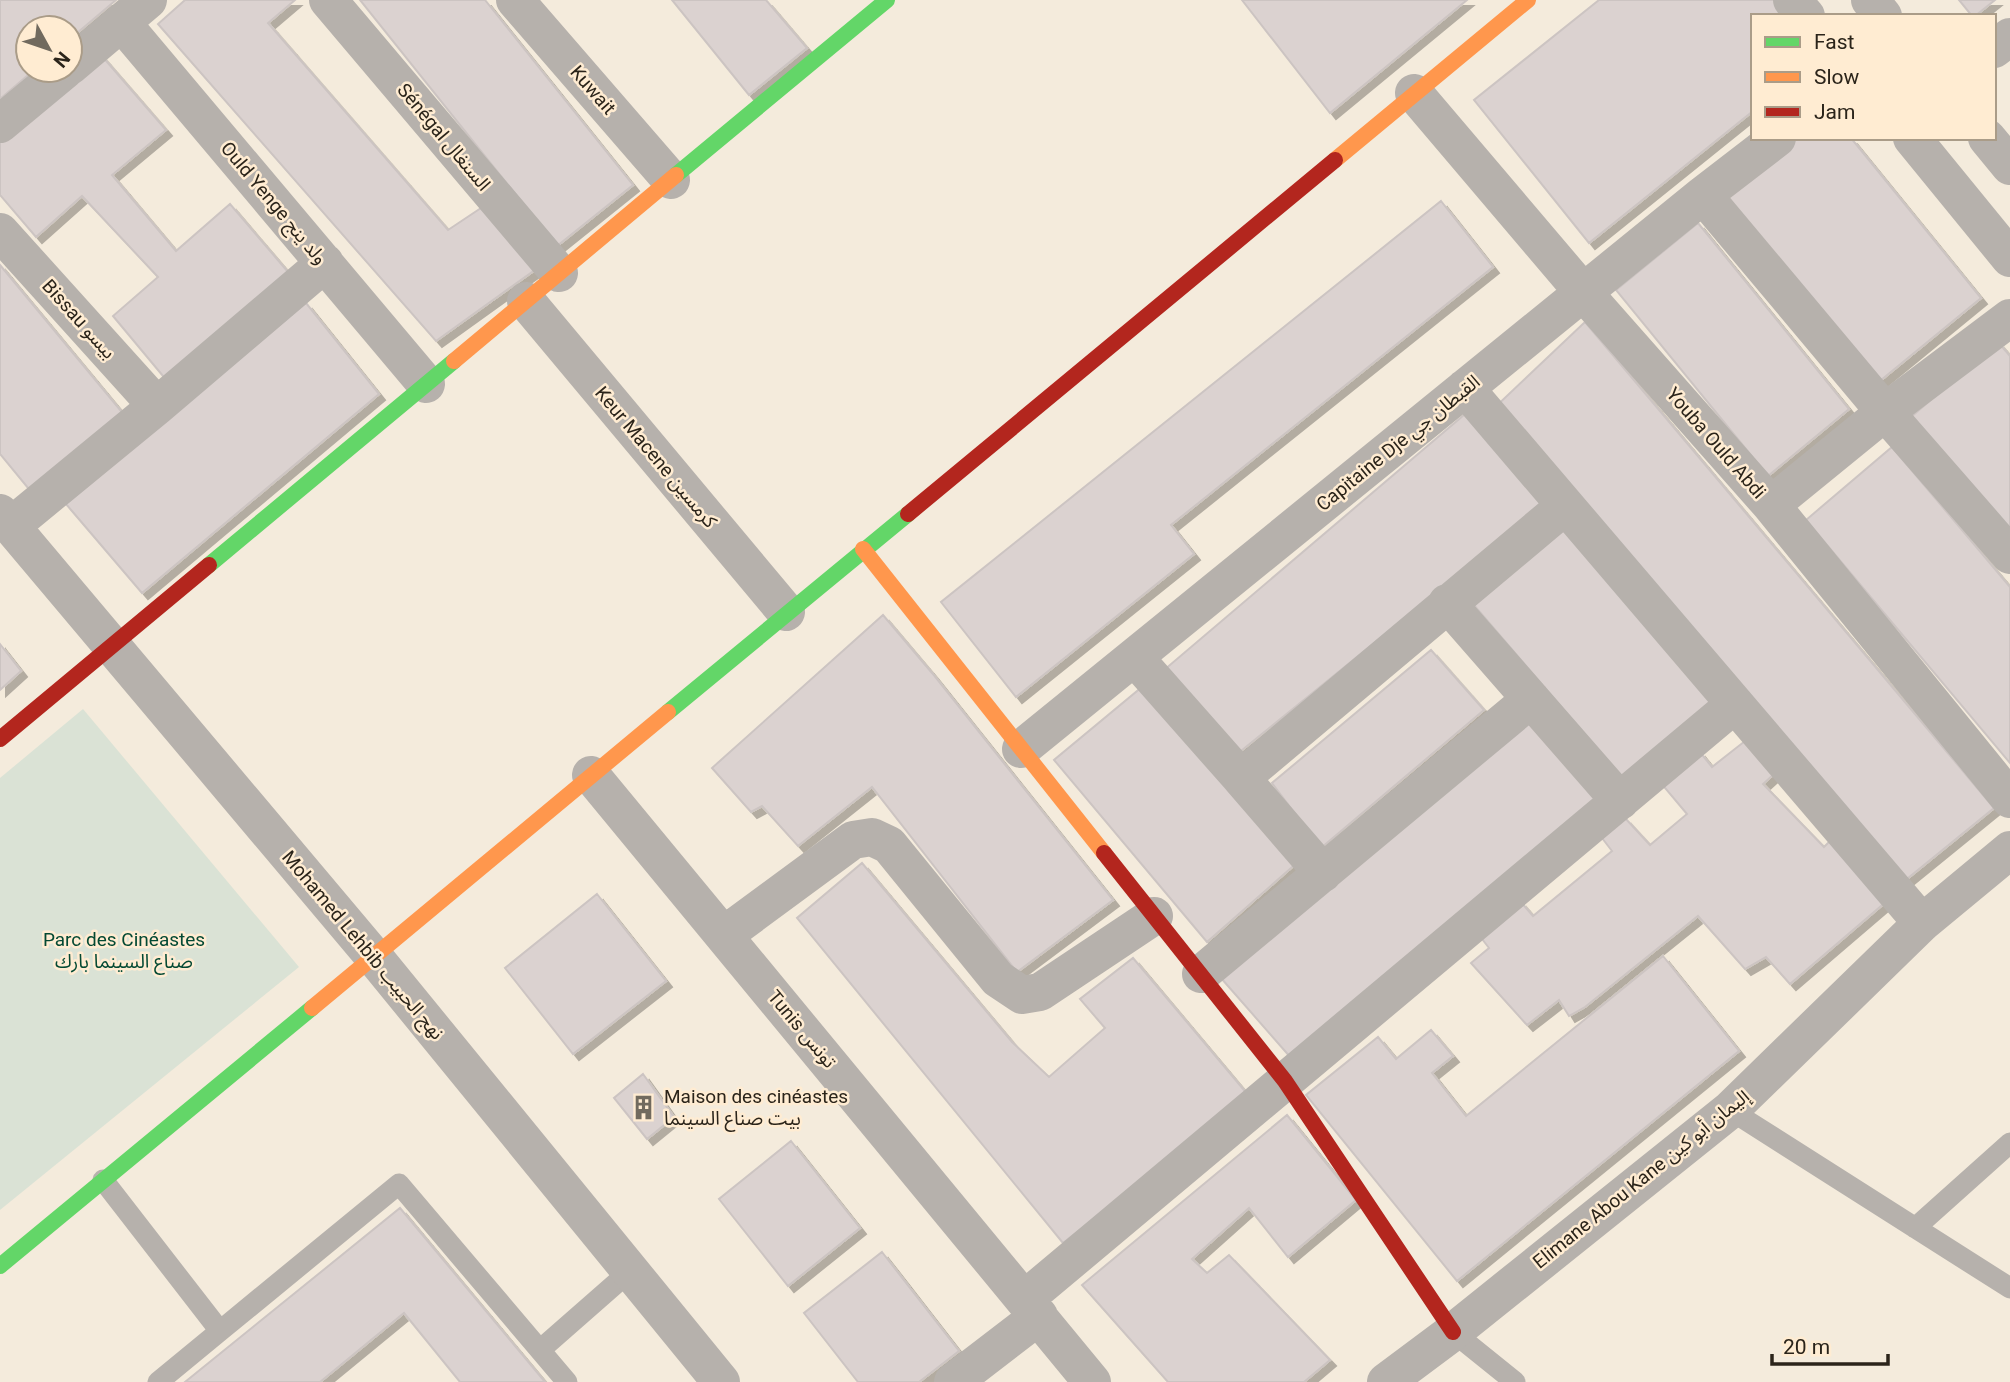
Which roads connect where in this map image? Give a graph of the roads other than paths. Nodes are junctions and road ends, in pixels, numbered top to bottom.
1 (328, 0) edge
2 (515, 0) edge
3 (887, 0) edge
4 (1528, 0) edge
5 (1792, 0) edge
6 (1870, 0) edge
7 (135, 11) edge
8 (1804, 14) edge
9 (1881, 14) edge
10 (84, 54) edge
11 (48, 84) edge
12 (1415, 93) junction
13 (0, 124) edge
14 (1774, 140) edge
15 (1914, 140) edge
16 (1989, 140) edge
17 (2010, 166) edge
18 (671, 180) junction
19 (1703, 195) junction
20 (0, 232) edge
21 (2010, 258) edge
22 (325, 263) junction
23 (559, 273) junction
24 (1583, 292) junction
25 (526, 301) junction
26 (2010, 318) edge
27 (426, 384) junction
28 (1465, 388) junction
29 (157, 406) junction
30 (1885, 412) junction
31 (1771, 505) junction
32 (1565, 506) junction
33 (5, 520) edge
34 (863, 549) junction
35 (2010, 555) edge
36 (1447, 603) junction
37 (786, 612) junction
38 (112, 646) junction
39 (1135, 658) junction
40 (1531, 699) junction
41 (1735, 704) junction
42 (0, 740) edge
43 (1021, 749) junction
44 (591, 775) junction
45 (1241, 778) junction
46 (2010, 799) edge
47 (1620, 801) junction
48 (2010, 850) edge
49 (1323, 873) junction
50 (1154, 916) junction
51 (1922, 923) junction
52 (724, 935) junction
53 (374, 957) junction
54 (1201, 974) junction
55 (1285, 1081) junction
56 (1730, 1110) junction
57 (2010, 1143) edge
58 (103, 1180) junction
59 (1915, 1228) junction
60 (0, 1266) edge
61 (630, 1272) junction
62 (2010, 1288) edge
63 (1032, 1308) junction
64 (220, 1331) junction
65 (1453, 1332) junction
66 (540, 1350) junction
67 (158, 1382) edge
68 (567, 1382) edge
69 (720, 1382) edge
70 (953, 1382) edge
71 (1092, 1382) edge
72 (1386, 1382) edge
73 (1515, 1382) edge

1 - 23 street, Sénégal السنغال
2 - 18 street, Kuwait
3 - 18 street
4 - 12 street
5 - 8 street
6 - 9 street
7 - 10 street
7 - 22 street, Ould Yenge ولد ينج
11 - 13 street
12 - 24 street, Youba Ould Abdi
12 - 34 street
14 - 19 street, Capitaine Dje القبطان جي
15 - 21 street
16 - 17 street
18 - 23 street
19 - 24 street, Capitaine Dje القبطان جي
19 - 30 street
20 - 29 street, Bissau بيسو
22 - 27 street, Ould Yenge ولد ينج
22 - 29 street
23 - 25 street
24 - 28 street, Capitaine Dje القبطان جي
24 - 31 street, Youba Ould Abdi
25 - 27 street
25 - 37 street, Keur Macene كرمسين
26 - 30 street
27 - 38 street
28 - 32 street
28 - 39 street, Capitaine Dje القبطان جي
29 - 33 street
30 - 31 street
30 - 35 street
31 - 46 street, Youba Ould Abdi
32 - 36 street
32 - 41 street
33 - 38 street, Mohamed Lehbib نهج الحبيب
34 - 37 street
34 - 43 street
36 - 40 street
36 - 45 street
37 - 44 street
38 - 42 street
38 - 53 street, Mohamed Lehbib نهج الحبيب
39 - 43 street, Capitaine Dje القبطان جي
39 - 45 street
40 - 47 street
40 - 49 street
41 - 47 street
41 - 51 street
43 - 50 street
44 - 52 street, Tunis تونس
44 - 53 street
45 - 49 street
47 - 55 street
48 - 51 street, Elimane Abou Kane إليمان أبو كين
49 - 54 street
50 - 52 street
50 - 54 street
51 - 56 street, Elimane Abou Kane إليمان أبو كين
52 - 63 street, Tunis تونس
53 - 58 street
53 - 61 street, Mohamed Lehbib نهج الحبيب
54 - 55 street
55 - 63 street
55 - 65 street
56 - 59 lane
56 - 65 street, Elimane Abou Kane إليمان أبو كين
57 - 59 lane
58 - 60 street
58 - 64 lane
59 - 62 lane
61 - 66 lane
61 - 69 street, Mohamed Lehbib نهج الحبيب
63 - 70 street
63 - 71 street, Tunis تونس
64 - 66 lane
64 - 67 lane
65 - 72 street, Elimane Abou Kane إليمان أبو كين
65 - 73 lane
66 - 68 lane

